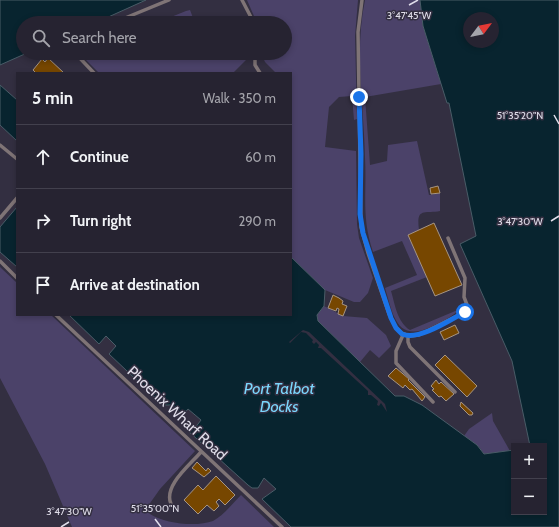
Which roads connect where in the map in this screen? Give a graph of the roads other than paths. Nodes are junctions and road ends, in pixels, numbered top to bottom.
1 (169, 0) edge
2 (242, 0) edge
3 (362, 0) edge
4 (130, 16) edge
5 (250, 16) edge
6 (82, 60) edge
7 (256, 60) edge
8 (93, 72) edge
9 (260, 72) edge
10 (0, 145) edge
11 (16, 158) edge
12 (16, 199) edge
13 (0, 218) edge
14 (448, 238) dead end
15 (0, 261) edge
16 (16, 277) edge
17 (474, 308) dead end
18 (469, 310) junction
19 (57, 316) edge
20 (403, 335) junction
21 (408, 336) junction
22 (456, 392) dead end
23 (433, 402) dead end
24 (201, 452) junction
25 (171, 504) dead end
26 (282, 527) edge

1 - 4 lane
2 - 5 lane
3 - 20 lane
6 - 8 lane
7 - 9 lane
10 - 11 lane
12 - 13 lane
14 - 18 lane
15 - 16 lane
17 - 18 lane
18 - 21 lane
19 - 24 lane, Phoenix Wharf Road
20 - 21 lane
20 - 23 lane
21 - 22 lane
24 - 25 lane
24 - 26 lane, Phoenix Wharf Road

